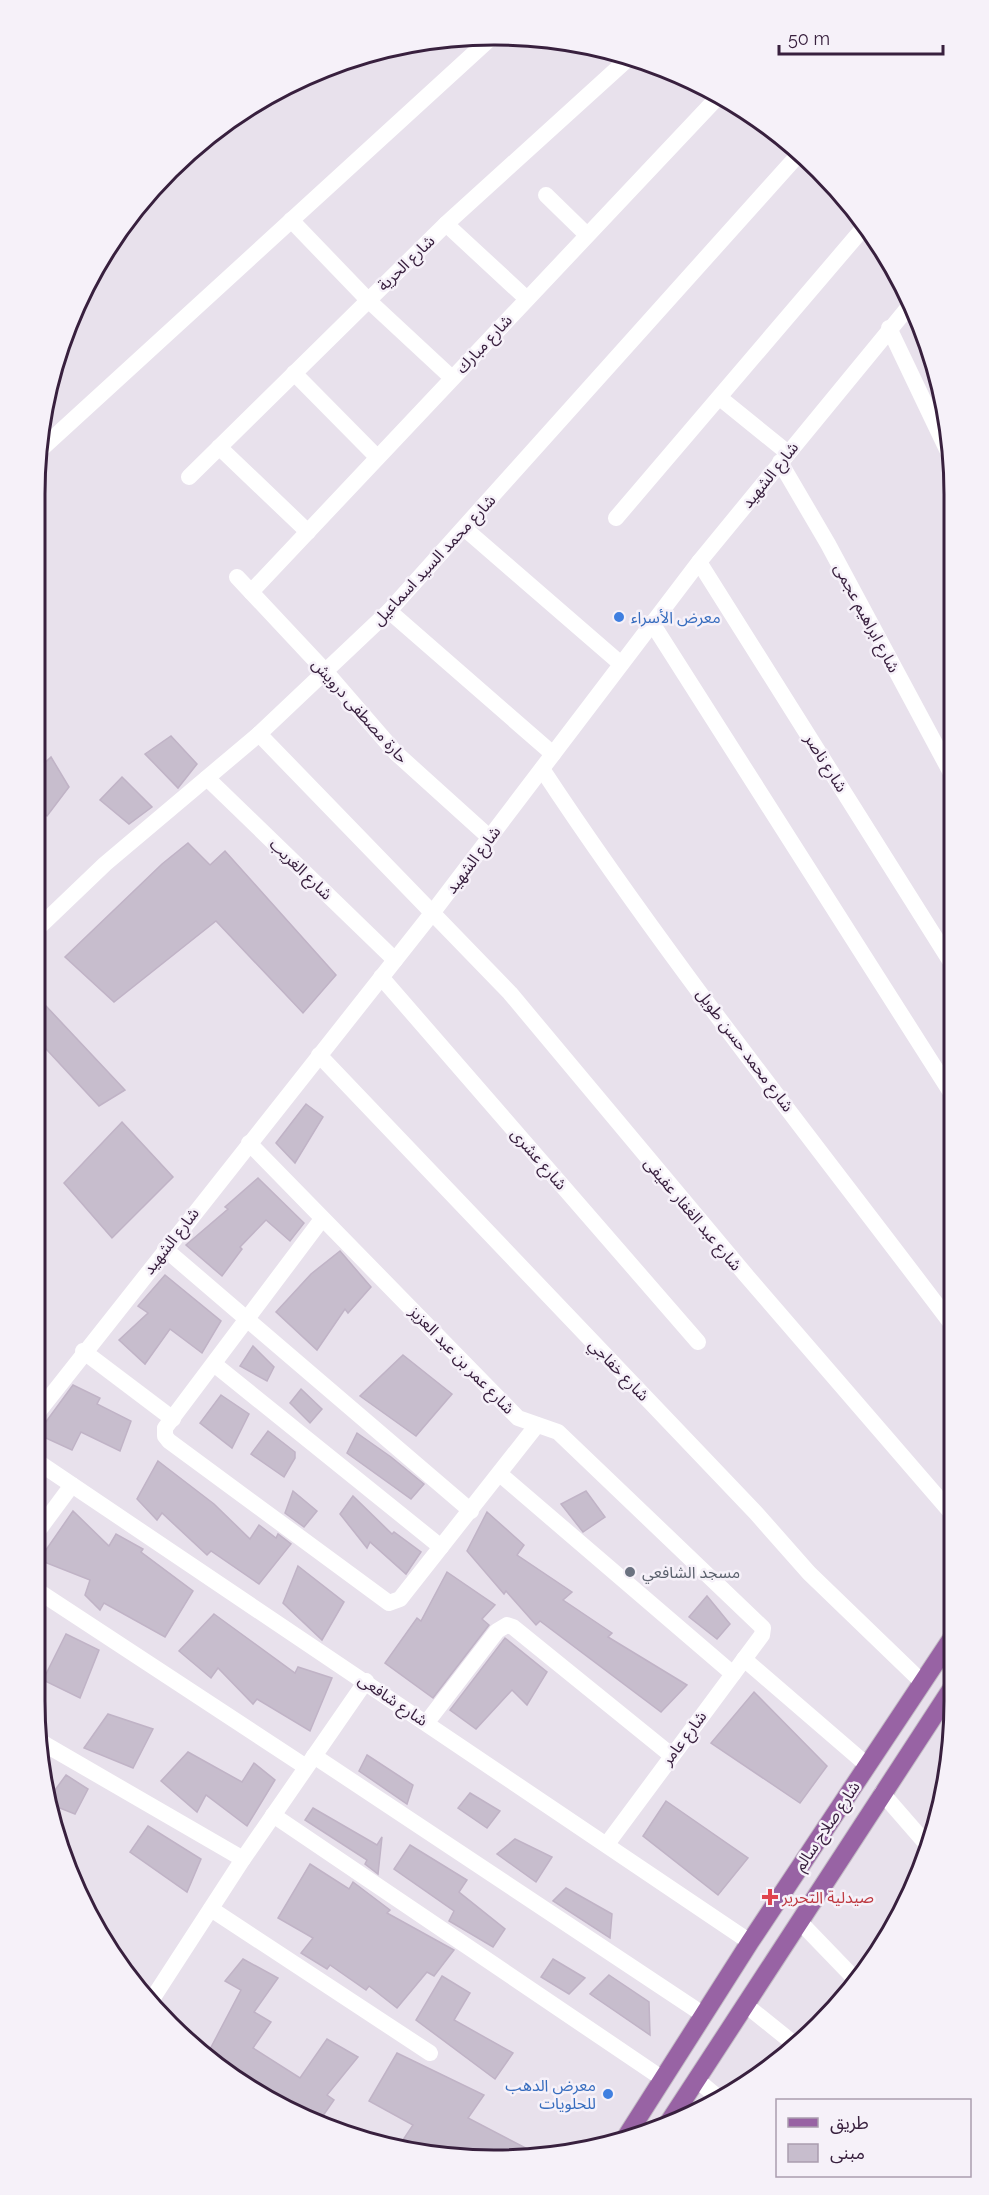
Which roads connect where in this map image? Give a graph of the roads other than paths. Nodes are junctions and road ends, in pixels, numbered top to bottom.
1 (482, 45) edge
2 (623, 64) edge
3 (713, 102) edge
4 (794, 160) edge
5 (546, 195) dead end
6 (291, 220) junction
7 (446, 224) junction
8 (859, 233) edge
9 (587, 235) junction
10 (527, 299) junction
11 (368, 300) junction
12 (905, 311) edge
13 (889, 328) junction
14 (294, 373) junction
15 (452, 378) junction
16 (720, 398) junction
17 (940, 434) edge
18 (48, 442) edge
19 (219, 447) junction
20 (377, 457) junction
21 (784, 458) junction
22 (189, 477) dead end
23 (616, 518) dead end
24 (464, 528) junction
25 (308, 532) junction
26 (699, 562) junction
27 (237, 577) dead end
28 (251, 592) junction
29 (389, 611) junction
30 (652, 623) junction
31 (621, 664) junction
32 (326, 672) junction
33 (259, 734) junction
34 (553, 754) junction
35 (944, 760) edge
36 (542, 769) junction
37 (207, 778) junction
38 (489, 837) junction
39 (433, 912) junction
40 (45, 921) edge
41 (944, 951) edge
42 (395, 960) junction
43 (381, 977) junction
44 (319, 1055) junction
45 (944, 1082) edge
46 (249, 1143) junction
47 (322, 1219) junction
48 (165, 1249) junction
49 (944, 1314) edge
50 (248, 1318) junction
51 (698, 1342) dead end
52 (83, 1351) junction
53 (214, 1364) junction
54 (45, 1401) edge
55 (173, 1419) junction
56 (537, 1425) junction
57 (45, 1467) edge
58 (501, 1475) junction
59 (72, 1485) junction
60 (944, 1504) edge
61 (471, 1510) junction
62 (45, 1521) edge
63 (441, 1547) junction
64 (45, 1596) edge
65 (762, 1632) joint
66 (944, 1650) edge
67 (744, 1659) junction
68 (733, 1674) junction
69 (366, 1681) junction
70 (922, 1683) junction
71 (944, 1700) edge
72 (427, 1722) junction
73 (48, 1746) edge
74 (671, 1755) junction
75 (310, 1761) junction
76 (867, 1765) junction
77 (882, 1793) junction
78 (273, 1815) junction
79 (922, 1840) edge
80 (607, 1844) junction
81 (243, 1859) junction
82 (211, 1909) junction
83 (800, 1922) junction
84 (750, 1942) junction
85 (851, 1974) edge
86 (155, 1995) edge
87 (747, 2006) junction
88 (704, 2015) junction
89 (789, 2040) edge
90 (430, 2053) dead end
91 (663, 2079) junction
92 (697, 2080) junction
93 (713, 2093) edge
94 (676, 2112) edge
95 (631, 2128) edge

1 - 6 street
2 - 7 street, شارع الحرية
3 - 9 street, شارع مبارك
4 - 24 street, شارع محمد السيد اسماعيل
5 - 9 street
6 - 11 street
6 - 18 street
7 - 10 street
7 - 11 street, شارع الحرية
8 - 16 street
9 - 10 street, شارع مبارك
10 - 15 street, شارع مبارك
11 - 14 street, شارع الحرية
11 - 15 street
12 - 13 street, شارع الشهيد
13 - 17 street
13 - 21 street, شارع الشهيد
14 - 19 street, شارع الحرية
14 - 20 street
15 - 20 street, شارع مبارك
16 - 21 street
16 - 23 street
19 - 22 street, شارع الحرية
19 - 25 street
20 - 25 street, شارع مبارك
21 - 26 street, شارع الشهيد
21 - 35 street, شارع ابراهيم عجمى
24 - 29 street, شارع محمد السيد اسماعيل
24 - 31 street
25 - 28 street, شارع مبارك
26 - 30 street, شارع الشهيد
26 - 41 street, شارع ناصر
27 - 28 street, حارة مصطفى درويش
28 - 32 street, حارة مصطفى درويش
29 - 32 street, شارع محمد السيد اسماعيل
29 - 34 street
30 - 31 street, شارع الشهيد
30 - 45 street
31 - 34 street, شارع الشهيد
32 - 33 street, شارع محمد السيد اسماعيل
32 - 38 street, حارة مصطفى درويش
33 - 37 street, شارع محمد السيد اسماعيل
33 - 39 street, شارع عبد الغفار عفيفى
34 - 36 street, شارع الشهيد
36 - 38 street, شارع الشهيد
36 - 49 street, شارع محمد حسن طويل
37 - 40 street, شارع محمد السيد اسماعيل
37 - 42 street, شارع الغريب
38 - 39 street, شارع الشهيد
39 - 42 street, شارع الشهيد
39 - 60 street, شارع عبد الغفار عفيفى
42 - 43 street, شارع الشهيد
43 - 44 street, شارع الشهيد
43 - 51 street, شارع عشرى
44 - 46 street, شارع الشهيد
44 - 70 street, شارع خفاجي
46 - 47 street, شارع عمر بن عبد العزيز
46 - 48 street, شارع الشهيد
47 - 50 street
47 - 56 street, شارع عمر بن عبد العزيز
48 - 50 street
48 - 52 street, شارع الشهيد
50 - 53 street
50 - 61 street
52 - 54 street, شارع الشهيد
52 - 55 street
53 - 55 street
53 - 63 street
55 - 63 street
56 - 58 street
56 - 65 street, شارع عمر بن عبد العزيز
57 - 59 street, شارع شافعى
58 - 61 street
58 - 68 street
59 - 62 street
59 - 69 street, شارع شافعى
61 - 63 street
64 - 75 street
65 - 67 street, شارع عامر
66 - 70 main road, شارع صلاح سالم
67 - 68 street, شارع عامر
67 - 76 street
68 - 74 street, شارع عامر
69 - 72 street, شارع شافعى
69 - 75 street
70 - 76 main road, شارع صلاح سالم
71 - 77 main road, شارع صلاح سالم
72 - 74 street
72 - 80 street, شارع شافعى
73 - 81 street
74 - 80 street, شارع عامر
75 - 78 street
75 - 88 street
76 - 84 main road, شارع صلاح سالم
77 - 79 street
77 - 83 main road, شارع صلاح سالم
78 - 81 street
78 - 91 street
80 - 84 street, شارع شافعى
81 - 82 street
82 - 86 street
82 - 90 street
83 - 85 street
83 - 87 main road, شارع صلاح سالم
84 - 88 main road, شارع صلاح سالم
87 - 89 street
87 - 92 main road, شارع صلاح سالم
88 - 91 main road, شارع صلاح سالم
91 - 95 main road, شارع صلاح سالم
92 - 93 street
92 - 94 main road, شارع صلاح سالم

